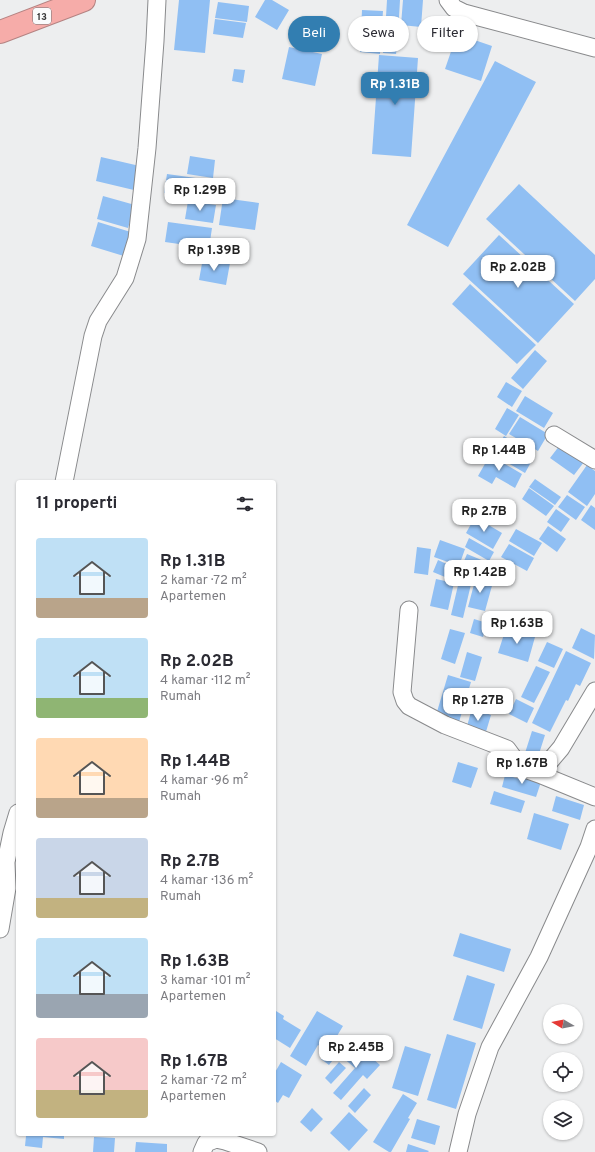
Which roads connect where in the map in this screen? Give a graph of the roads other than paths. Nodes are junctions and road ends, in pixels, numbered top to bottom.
1 (84, 0) edge
2 (157, 0) edge
3 (448, 0) edge
4 (0, 32) edge
5 (595, 48) edge
6 (554, 435) dead end
7 (595, 460) edge
8 (64, 480) edge
9 (408, 610) dead end
10 (595, 691) edge
11 (539, 774) junction
12 (595, 797) edge
13 (16, 820) edge
14 (595, 829) edge
15 (0, 929) edge
16 (202, 1152) edge
17 (258, 1152) edge
18 (458, 1152) edge

1 - 4 highway, 13
2 - 8 street
3 - 5 street
6 - 7 street
9 - 11 street
10 - 11 street
11 - 12 street
13 - 15 street
14 - 18 street
16 - 17 street

